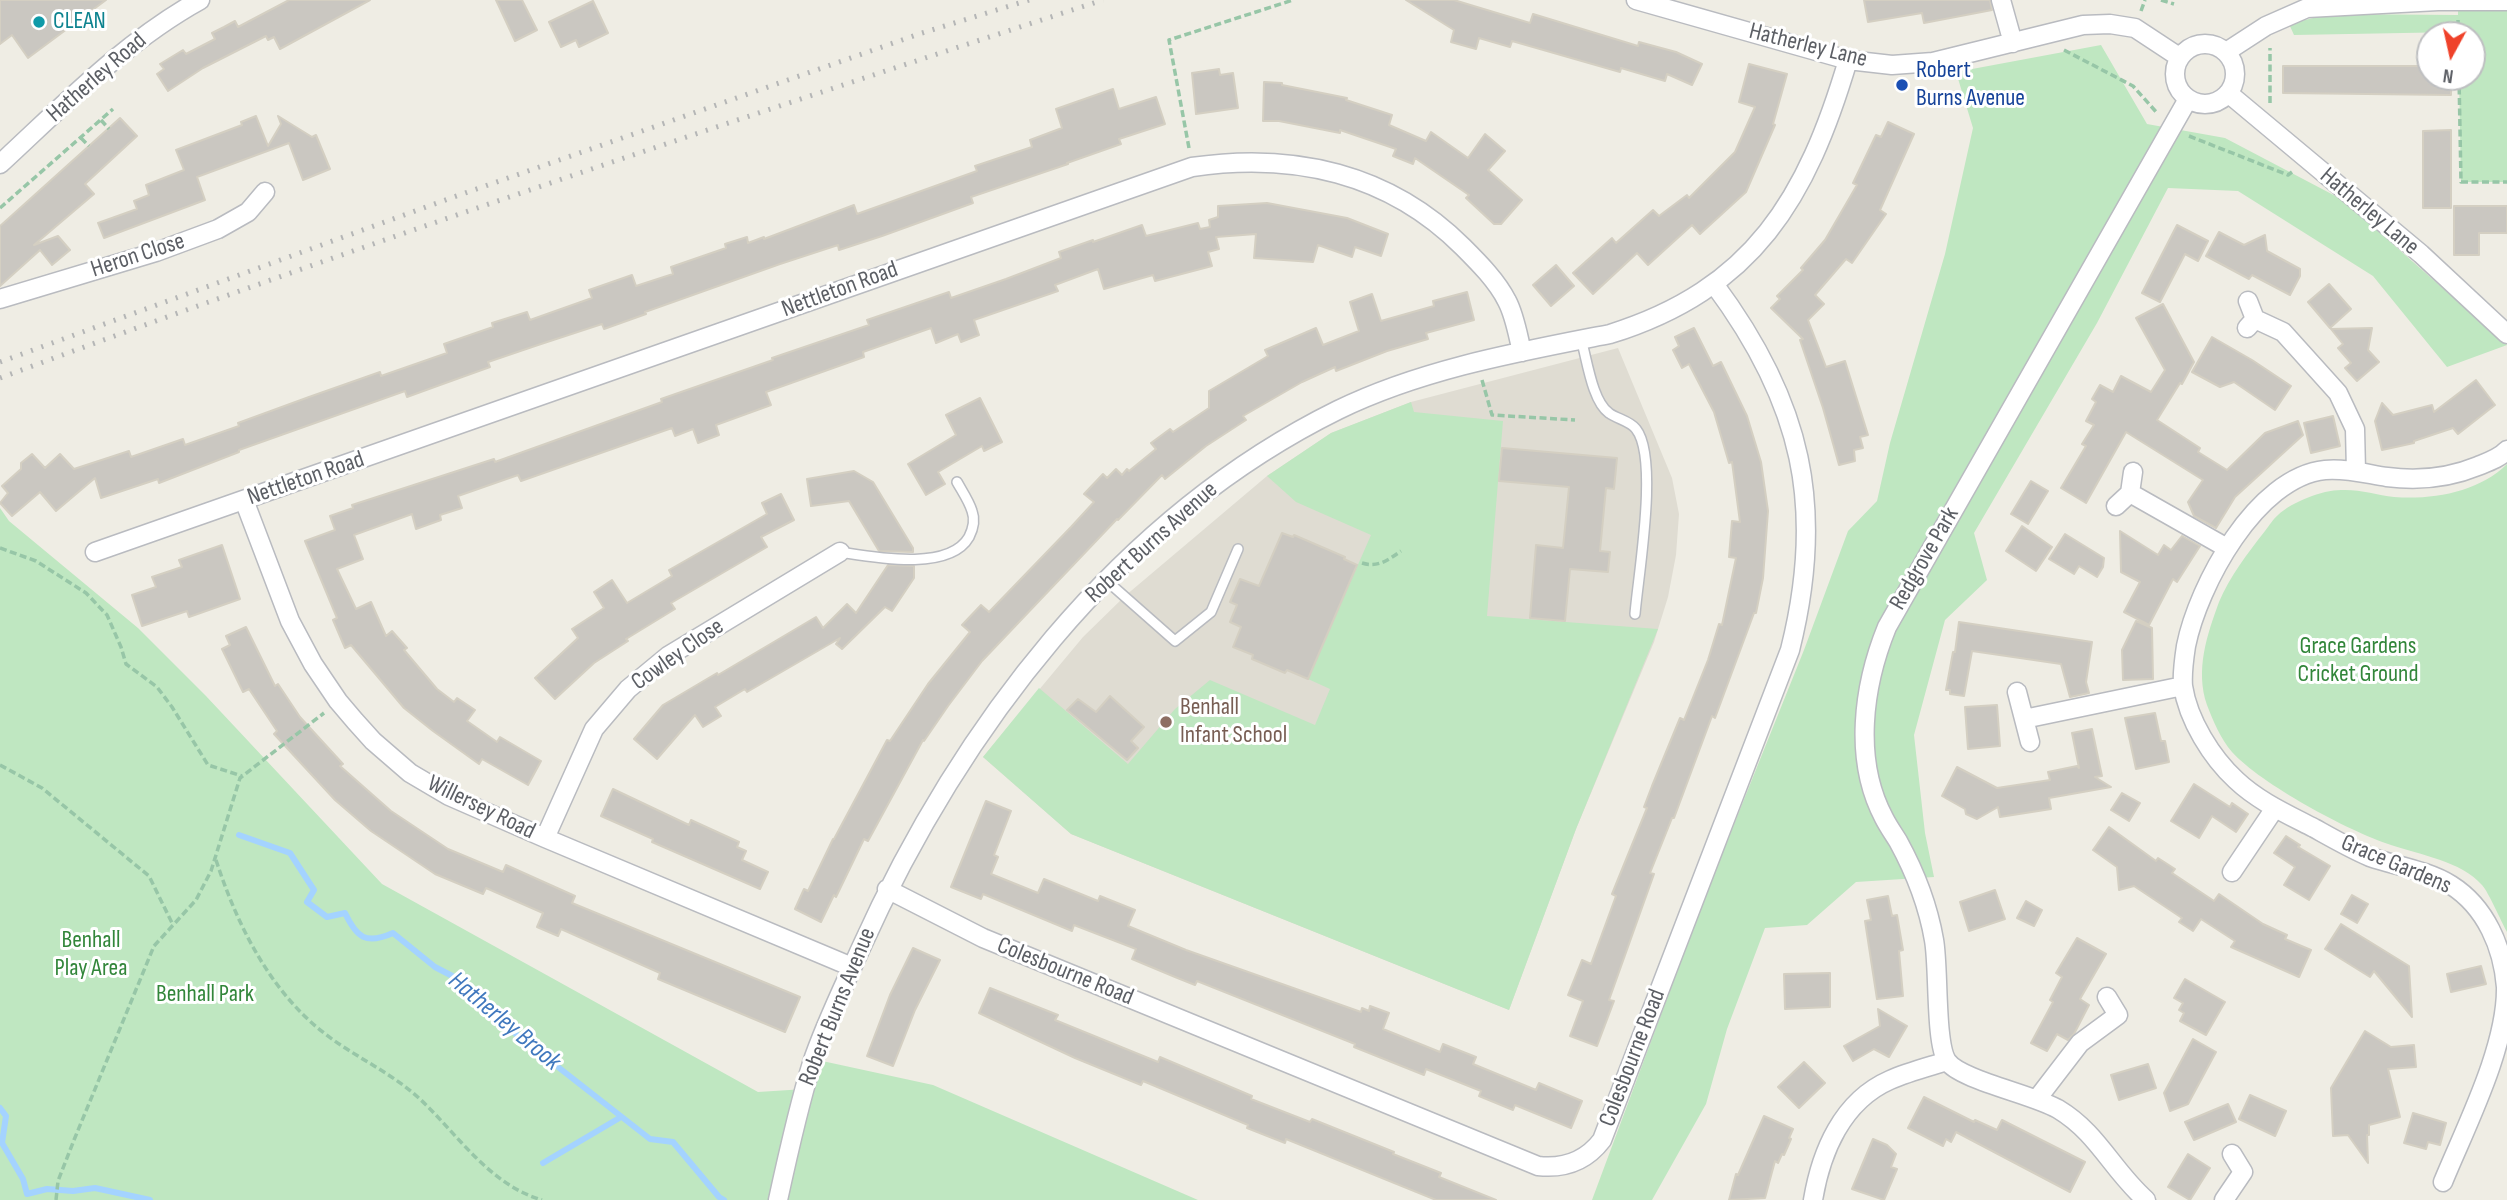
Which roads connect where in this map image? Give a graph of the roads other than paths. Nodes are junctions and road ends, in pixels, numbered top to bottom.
1 (200, 0) edge
2 (1636, 0) edge
3 (2001, 0) edge
4 (2507, 1) edge
5 (2013, 43) junction
6 (2226, 52) junction
7 (2179, 57) junction
8 (1848, 60) junction
9 (2228, 93) junction
10 (2188, 99) junction
11 (0, 164) edge
12 (265, 192) dead end
13 (1714, 284) junction
14 (0, 299) edge
15 (2248, 301) dead end
16 (2507, 334) edge
17 (1581, 339) junction
18 (1522, 352) junction
19 (2507, 450) edge
20 (2356, 471) junction
21 (2133, 472) dead end
22 (957, 482) dead end
23 (2130, 493) junction
24 (244, 500) junction
25 (2116, 506) dead end
26 (2227, 548) junction
27 (1238, 549) dead end
28 (95, 552) dead end
29 (840, 552) joint
30 (1107, 581) junction
31 (1634, 614) dead end
32 (2183, 687) junction
33 (2017, 692) dead end
34 (2024, 719) junction
35 (2030, 742) dead end
36 (2275, 807) junction
37 (545, 838) junction
38 (2232, 872) dead end
39 (887, 889) junction
40 (852, 967) junction
41 (2107, 997) dead end
42 (1947, 1061) junction
43 (2037, 1099) junction
44 (2232, 1154) dead end
45 (2443, 1182) dead end
46 (778, 1200) edge
47 (1813, 1200) edge
48 (2146, 1200) edge
49 (2224, 1200) edge

1 - 11 street, Hatherley Road
2 - 8 street, Hatherley Lane
3 - 5 street
4 - 6 street
5 - 7 street, Hatherley Lane
5 - 8 street, Hatherley Lane
6 - 7 street
6 - 9 street
7 - 10 street
8 - 13 street, Robert Burns Avenue
9 - 10 street
9 - 16 street, Hatherley Lane
10 - 42 street, Redgrove Park
12 - 14 street, Heron Close
13 - 17 street, Robert Burns Avenue
13 - 39 street, Colesbourne Road
15 - 20 street
17 - 18 street, Robert Burns Avenue
17 - 31 lane
18 - 24 street, Nettleton Road
18 - 30 street, Robert Burns Avenue
19 - 20 street, Grace Gardens
20 - 26 street, Grace Gardens
21 - 23 street
22 - 29 lane
23 - 25 street
23 - 26 street
24 - 28 street, Nettleton Road
24 - 37 street, Willersey Road
26 - 32 street, Grace Gardens
27 - 30 lane
29 - 37 street, Cowley Close
30 - 39 street, Robert Burns Avenue
32 - 34 street
32 - 36 street, Grace Gardens
33 - 34 street
34 - 35 street
36 - 38 street
36 - 45 street, Grace Gardens
37 - 40 street, Willersey Road
39 - 40 street, Robert Burns Avenue
40 - 46 street, Robert Burns Avenue
41 - 43 street
42 - 43 street
42 - 47 street
43 - 48 street
44 - 49 street

